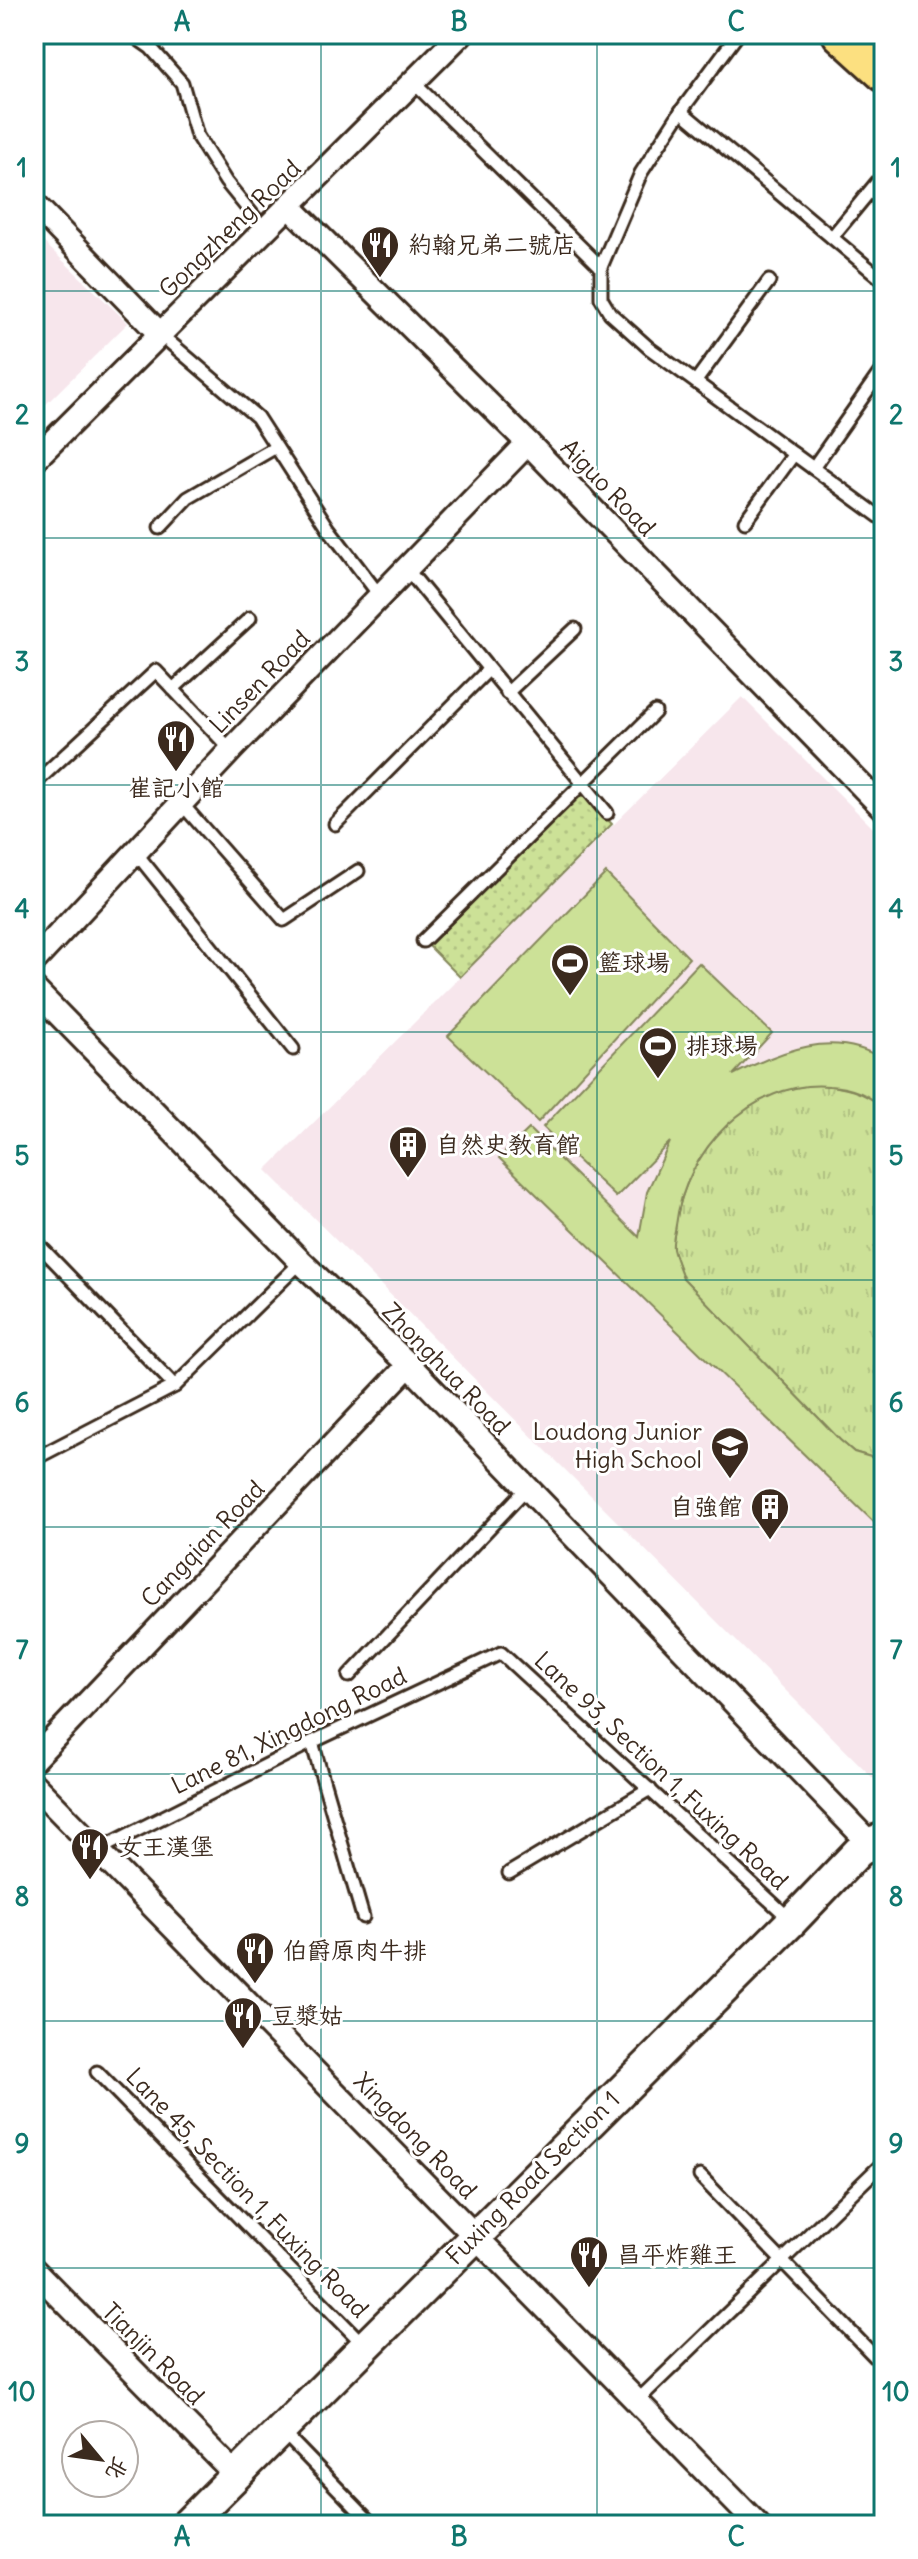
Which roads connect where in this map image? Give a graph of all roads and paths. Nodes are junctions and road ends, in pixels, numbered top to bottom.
1 (131, 34) edge
2 (461, 34) edge
3 (738, 34) edge
4 (840, 34) edge
5 (884, 74) edge
6 (414, 83) junction
7 (681, 111) junction
8 (884, 174) edge
9 (34, 204) edge
10 (290, 207) junction
11 (265, 231) junction
12 (832, 237) junction
13 (601, 267) junction
14 (769, 281) dead end
15 (884, 281) edge
16 (160, 334) junction
17 (884, 367) edge
18 (696, 381) junction
19 (528, 443) junction
20 (276, 447) junction
21 (794, 454) junction
22 (34, 460) edge
23 (813, 468) junction
24 (884, 520) edge
25 (745, 521) dead end
26 (160, 528) dead end
27 (406, 568) junction
28 (380, 596) junction
29 (250, 618) dead end
30 (575, 629) dead end
31 (488, 670) junction
32 (173, 689) junction
33 (507, 693) junction
34 (655, 712) dead end
35 (231, 750) junction
36 (581, 782) junction
37 (34, 784) edge
38 (182, 804) junction
39 (884, 809) edge
40 (607, 813) dead end
41 (335, 824) dead end
42 (136, 853) junction
43 (358, 871) dead end
44 (423, 941) dead end
45 (34, 961) edge
46 (34, 989) edge
47 (293, 1049) dead end
48 (34, 1240) edge
49 (301, 1262) junction
50 (409, 1365) junction
51 (175, 1386) junction
52 (35, 1457) edge
53 (526, 1489) junction
54 (501, 1653) joint
55 (349, 1676) dead end
56 (312, 1742) junction
57 (34, 1759) edge
58 (34, 1785) edge
59 (650, 1789) junction
60 (879, 1847) edge
61 (98, 1850) junction
62 (509, 1873) dead end
63 (363, 1917) dead end
64 (792, 1921) junction
65 (97, 2072) dead end
66 (884, 2162) edge
67 (700, 2176) dead end
68 (476, 2235) junction
69 (782, 2262) junction
70 (34, 2270) edge
71 (364, 2345) junction
72 (884, 2366) edge
73 (636, 2402) junction
74 (280, 2429) junction
75 (235, 2474) junction
76 (186, 2525) edge
77 (373, 2525) edge
78 (758, 2525) edge

1 - 11 lane
2 - 6 street, Gongzheng Road
3 - 7 lane
4 - 5 main road
6 - 10 street, Gongzheng Road
6 - 13 lane
7 - 12 lane
7 - 13 lane
8 - 12 lane
9 - 16 street
10 - 11 street, Gongzheng Road
10 - 19 street, Aiguo Road
11 - 16 street, Gongzheng Road
12 - 15 lane
13 - 18 lane
14 - 18 lane
16 - 20 lane
16 - 22 street, Gongzheng Road
17 - 23 lane
18 - 21 lane
19 - 27 street, Linsen Road
19 - 39 street, Aiguo Road
20 - 26 lane
20 - 28 lane
21 - 23 lane
21 - 25 lane
23 - 24 lane
27 - 28 street, Linsen Road
27 - 31 lane
28 - 35 street, Linsen Road
29 - 32 lane
30 - 33 lane
31 - 33 lane
31 - 41 lane
32 - 35 lane
32 - 37 lane
33 - 36 lane
34 - 36 lane
35 - 38 street, Linsen Road
36 - 40 lane
36 - 44 lane
38 - 42 street, Linsen Road
38 - 43 lane
42 - 45 street, Linsen Road
42 - 47 lane
46 - 49 street, Zhonghua Road
48 - 51 lane
49 - 50 street, Zhonghua Road
49 - 51 lane
50 - 53 street, Zhonghua Road
50 - 57 street, Cangqian Road
51 - 52 lane
53 - 55 lane
53 - 60 street, Zhonghua Road
54 - 56 lane, Lane 81, Xingdong Road
54 - 59 lane, Lane 93, Section 1, Fuxing Road
56 - 61 lane, Lane 81, Xingdong Road
56 - 63 lane
58 - 61 street, Xingdong Road
59 - 62 lane
59 - 64 lane, Lane 93, Section 1, Fuxing Road
60 - 64 main road, Fuxing Road Section 1
61 - 68 street, Xingdong Road
64 - 68 main road, Fuxing Road Section 1
65 - 71 lane, Lane 45, Section 1, Fuxing Road
66 - 69 lane
67 - 69 lane
68 - 71 main road, Fuxing Road Section 1
68 - 73 street, Xingdong Road
69 - 72 lane
69 - 73 lane
70 - 75 street, Tianjin Road
71 - 74 main road, Fuxing Road Section 1
73 - 78 street, Xingdong Road
74 - 75 main road, Fuxing Road Section 1
74 - 77 lane
75 - 76 main road, Fuxing Road Section 1

